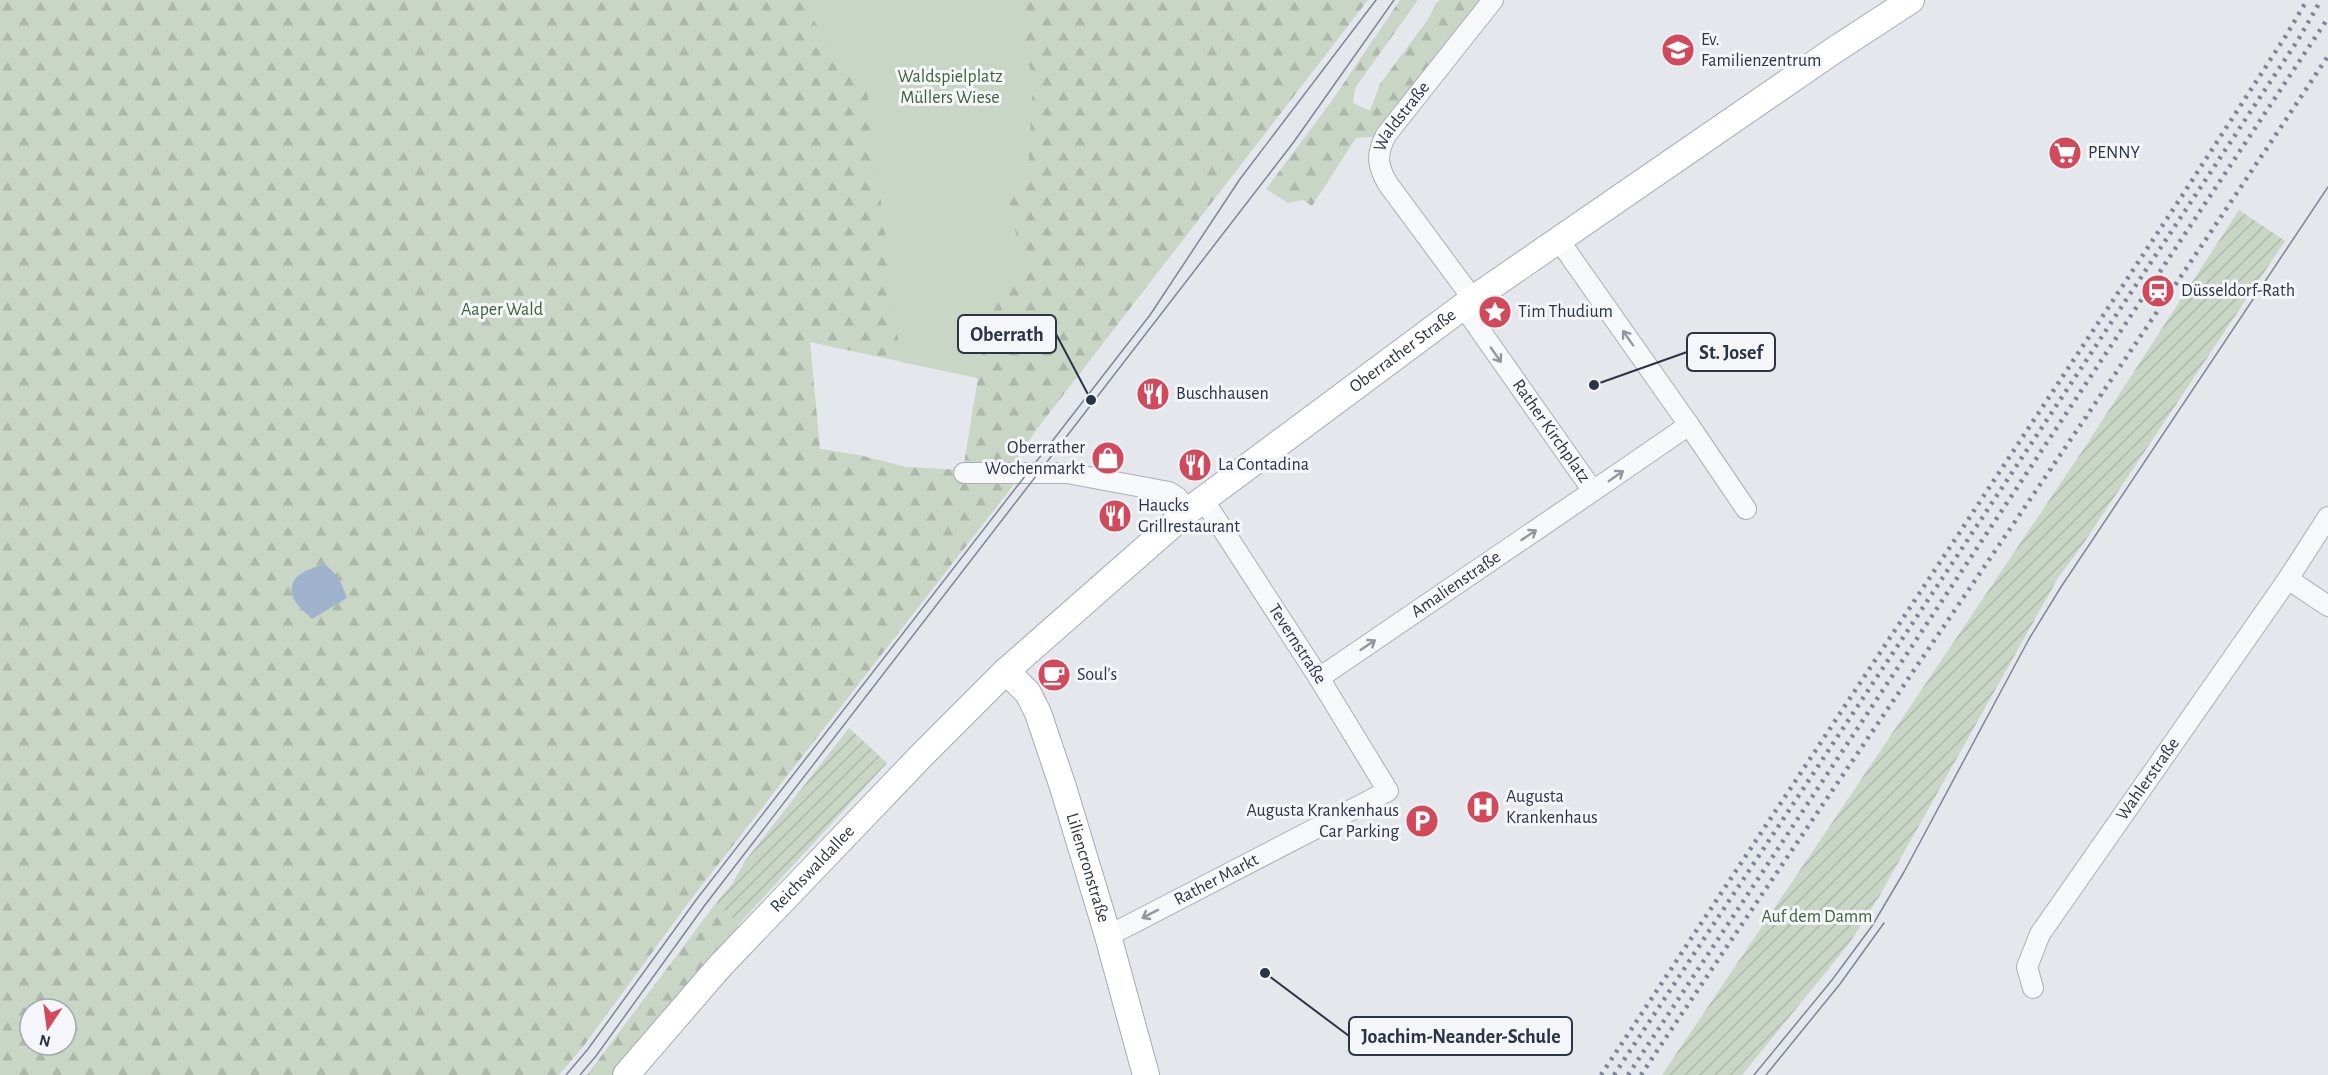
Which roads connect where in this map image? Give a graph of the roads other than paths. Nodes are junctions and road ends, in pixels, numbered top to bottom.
1 (1493, 0) edge
2 (1911, 0) edge
3 (1558, 239) junction
4 (1468, 303) junction
5 (1689, 425) junction
6 (964, 473) dead end
7 (1593, 491) junction
8 (1196, 505) junction
9 (1746, 509) dead end
10 (2328, 518) edge
11 (2288, 579) junction
12 (2328, 606) edge
13 (1006, 671) junction
14 (1320, 678) junction
15 (1388, 791) joint
16 (1108, 936) junction
17 (2033, 988) dead end
18 (626, 1075) edge
19 (1146, 1075) edge

1 - 4 street, Waldstraße
2 - 3 main road, Oberrather Straße
3 - 4 main road, Oberrather Straße
5 -> 3 street
4 -> 7 street, Rather Kirchplatz
4 - 8 main road, Oberrather Straße
7 -> 5 street, Rather Kirchplatz
5 - 9 street
6 - 8 street, Tevernstraße
14 -> 7 street, Amalienstraße
8 - 13 main road, Oberrather Straße
8 - 14 street, Tevernstraße
10 - 11 street, Wahlerstraße
11 - 12 street
11 - 17 street, Wahlerstraße
13 - 16 main road, Liliencronstraße
13 - 18 main road, Reichswaldallee
14 - 15 street, Tevernstraße
15 -> 16 street, Rather Markt
16 - 19 main road, Liliencronstraße

